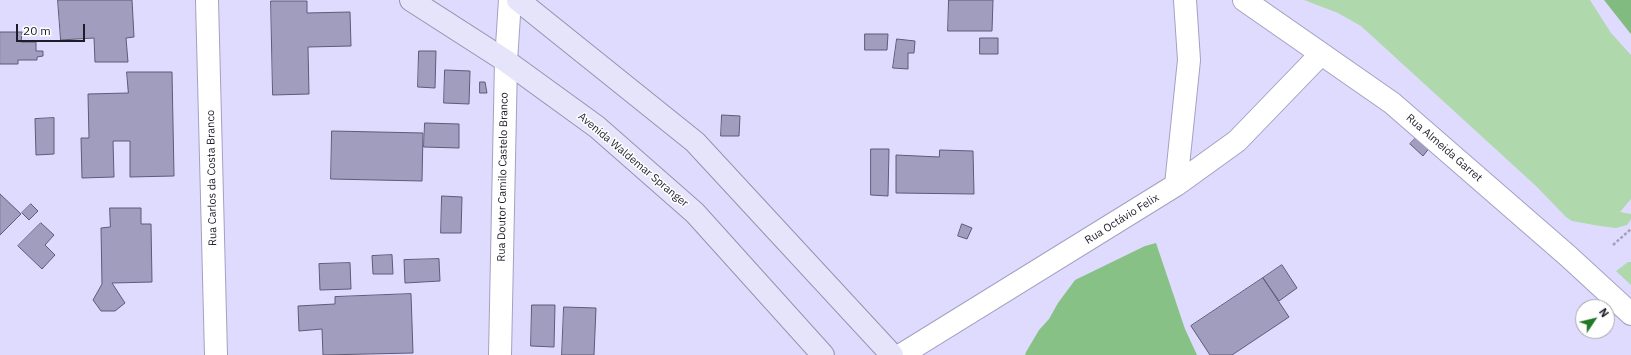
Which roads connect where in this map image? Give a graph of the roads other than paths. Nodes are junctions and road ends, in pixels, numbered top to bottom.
1 (208, 0) edge
2 (411, 0) edge
3 (510, 0) edge
4 (518, 0) edge
5 (1185, 0) edge
6 (1244, 0) edge
7 (1320, 54) junction
8 (506, 61) junction
9 (1176, 185) junction
10 (1631, 314) edge
11 (216, 355) edge
12 (500, 355) edge
13 (824, 355) edge
14 (892, 355) edge
15 (901, 355) edge

1 - 11 street, Rua Carlos da Costa Branco
2 - 8 main road, Avenida Waldemar Spranger
3 - 8 street, Rua Doutor Camilo Castelo Branco
4 - 14 main road
5 - 9 street
6 - 7 street, Rua Almeida Garret
7 - 9 street, Rua Octávio Felix
7 - 10 street, Rua Almeida Garret
8 - 12 street, Rua Doutor Camilo Castelo Branco
8 - 13 main road, Avenida Waldemar Spranger
9 - 15 street, Rua Octávio Felix

